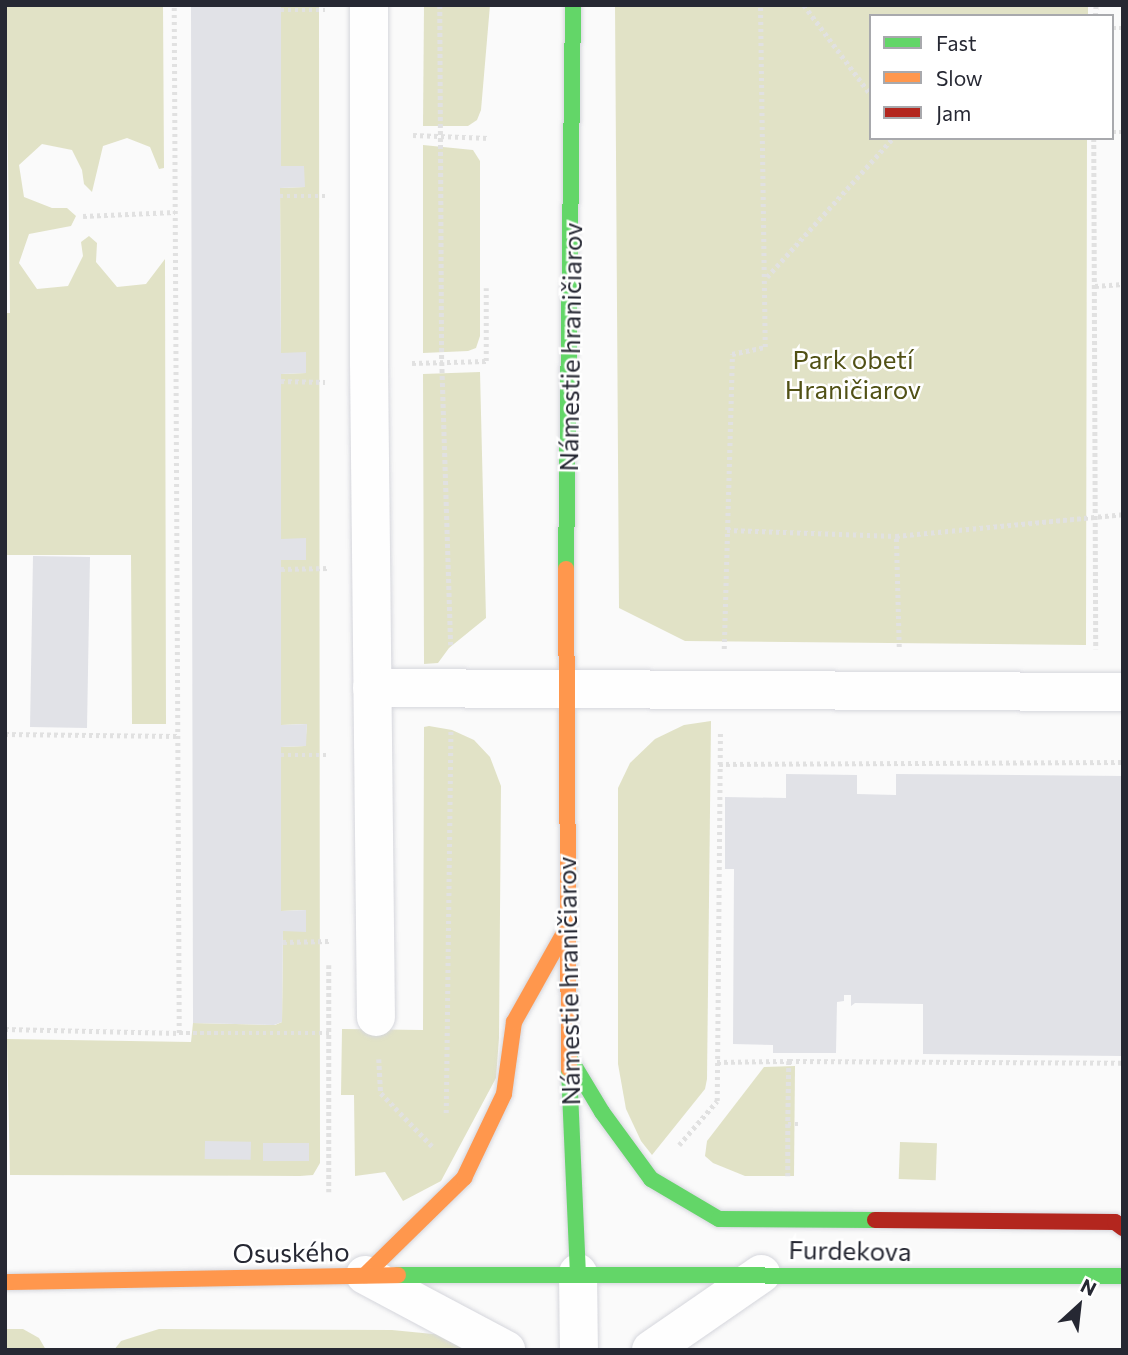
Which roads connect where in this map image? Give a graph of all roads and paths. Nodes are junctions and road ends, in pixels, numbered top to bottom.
1 (174, 5) edge
2 (369, 5) edge
3 (440, 5) edge
4 (573, 5) edge
5 (760, 5) edge
6 (804, 5) edge
7 (281, 10) dead end
8 (329, 10) dead end
9 (869, 92) edge
10 (371, 134) junction
11 (440, 136) junction
12 (489, 138) dead end
13 (891, 140) edge
14 (1094, 140) edge
15 (280, 196) dead end
16 (329, 196) dead end
17 (175, 212) junction
18 (83, 216) dead end
19 (766, 278) junction
20 (1123, 284) edge
21 (1095, 286) junction
22 (486, 288) dead end
23 (442, 362) junction
24 (369, 364) junction
25 (281, 381) dead end
26 (329, 382) dead end
27 (1096, 514) junction
28 (1123, 514) edge
29 (727, 530) junction
30 (896, 536) junction
31 (329, 568) dead end
32 (281, 569) dead end
33 (899, 654) dead end
34 (1096, 655) dead end
35 (372, 688) junction
36 (452, 689) junction
37 (564, 689) junction
38 (721, 690) junction
39 (1123, 692) edge
40 (5, 734) edge
41 (177, 736) junction
42 (281, 754) dead end
43 (329, 755) dead end
44 (1123, 762) edge
45 (719, 764) junction
46 (566, 929) junction
47 (329, 941) dead end
48 (282, 942) dead end
49 (376, 1017) joint
50 (5, 1028) edge
51 (178, 1032) junction
52 (329, 1033) dead end
53 (568, 1055) junction
54 (789, 1061) junction
55 (717, 1062) junction
56 (1123, 1063) edge
57 (446, 1118) dead end
58 (788, 1124) junction
59 (802, 1124) dead end
60 (436, 1150) dead end
61 (674, 1150) dead end
62 (788, 1190) dead end
63 (1123, 1228) edge
64 (578, 1273) junction
65 (761, 1274) junction
66 (365, 1275) junction
67 (1123, 1276) edge
68 (5, 1282) edge
69 (506, 1350) edge
70 (579, 1350) edge
71 (651, 1350) edge

1 - 17 path
2 - 10 street
3 - 11 path
4 - 37 street, Námestie hraničiarov
5 - 19 path
6 - 9 path
7 - 8 path
10 - 11 path
10 - 24 street
11 - 12 path
11 - 23 path
13 - 19 path
14 - 21 path
15 - 16 path
17 - 18 path
17 - 41 path
19 - 29 path
20 - 21 path
21 - 27 path
22 - 23 path
23 - 24 path
23 - 36 path
24 - 35 street
25 - 26 path
27 - 28 path
27 - 30 path
27 - 34 path
29 - 30 path
29 - 38 path
30 - 33 path
31 - 32 path
35 - 36 street
35 - 49 street
36 - 37 street
36 - 57 path
37 - 38 street
37 - 46 street, Námestie hraničiarov
38 - 39 street
38 - 45 path
40 - 41 path
41 - 51 path
42 - 43 path
44 - 45 path
45 - 55 path
46 - 53 street, Námestie hraničiarov
46 - 66 street
47 - 48 path
49 - 60 path
50 - 51 path
51 - 52 path
53 - 63 street
53 - 64 street, Námestie hraničiarov
54 - 55 path
54 - 56 path
54 - 58 path
55 - 61 path
58 - 59 path
58 - 62 path
64 - 65 street, Furdekova
64 - 66 street, Osuského
64 - 70 street
65 - 67 street, Furdekova
65 - 71 street
66 - 68 street, Osuského
66 - 69 street

